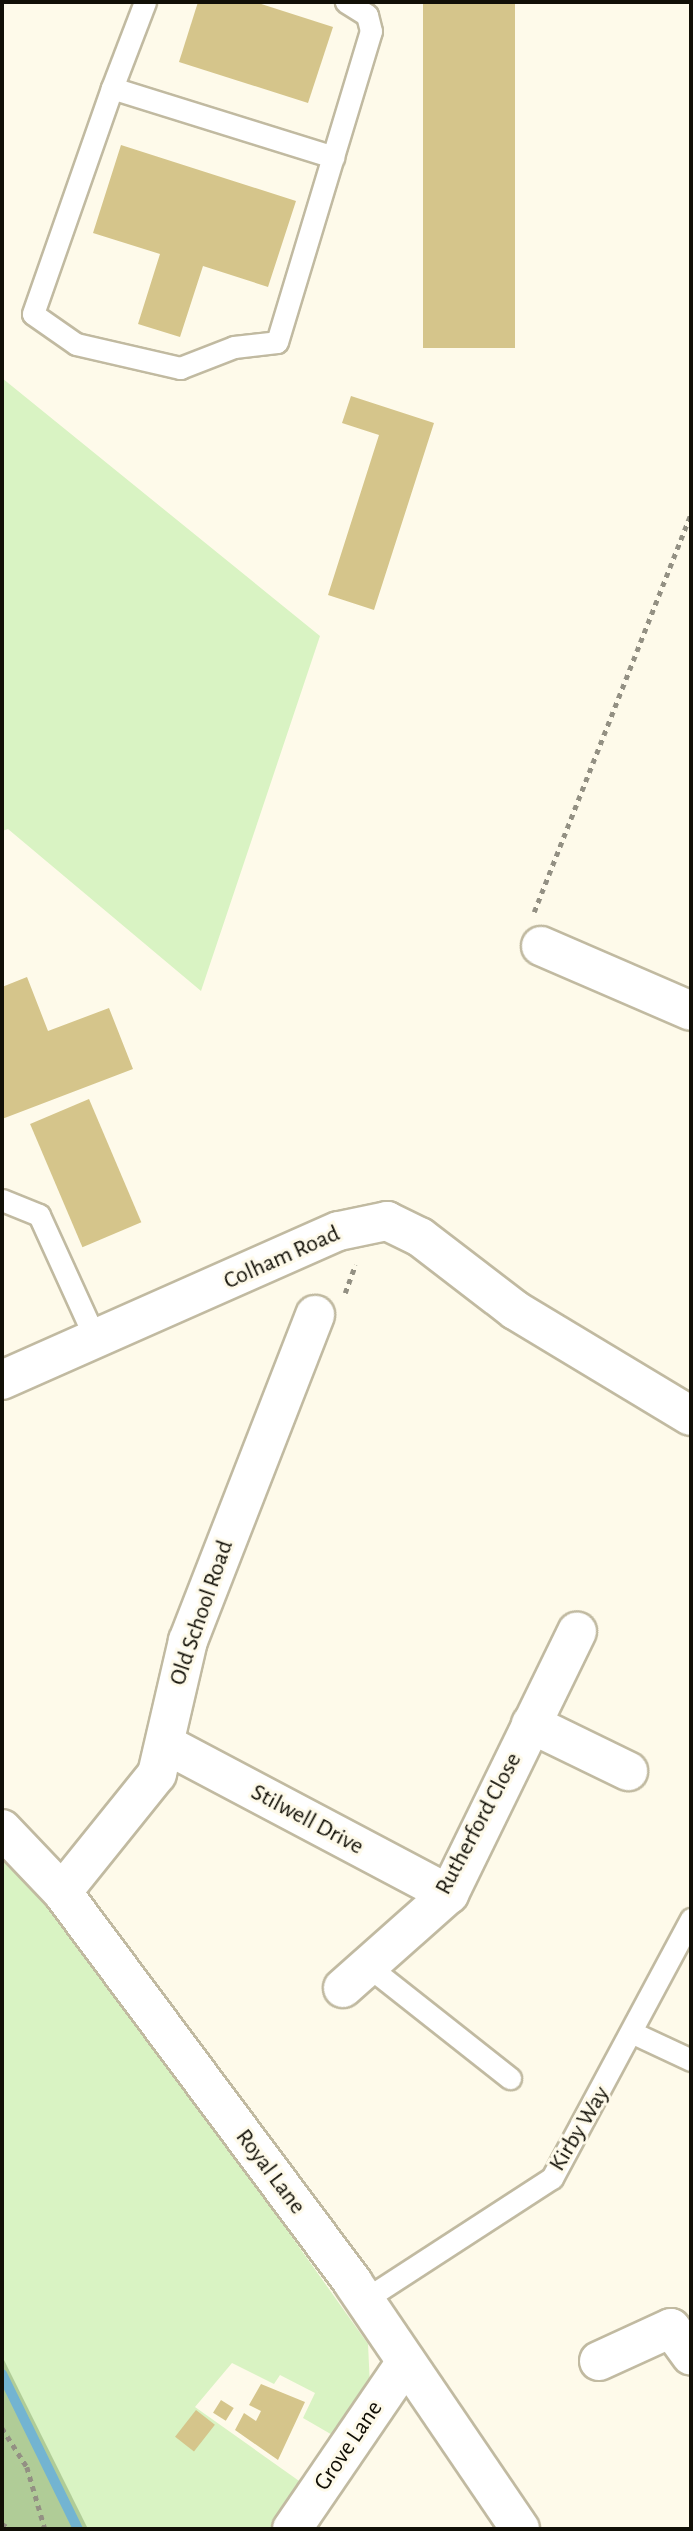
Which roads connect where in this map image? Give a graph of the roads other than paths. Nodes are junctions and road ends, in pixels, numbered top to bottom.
1 (145, 2) edge
2 (346, 2) edge
3 (111, 88) junction
4 (333, 157) junction
5 (541, 946) road end
6 (691, 1011) edge
7 (2, 1199) edge
8 (315, 1315) road end
9 (95, 1338) junction
10 (2, 1380) edge
11 (691, 1416) edge
12 (577, 1631) dead end
13 (531, 1724) junction
14 (167, 1745) junction
15 (628, 1771) dead end
16 (2, 1829) edge
17 (62, 1892) junction
18 (449, 1894) junction
19 (691, 1919) edge
20 (355, 1977) joint
21 (633, 2033) junction
22 (691, 2060) edge
23 (510, 2078) dead end
24 (364, 2300) junction
25 (691, 2356) edge
26 (599, 2361) dead end
27 (406, 2362) junction
28 (292, 2529) edge
29 (520, 2529) edge

1 - 3 lane
2 - 4 lane
3 - 4 lane
3 - 4 lane
5 - 6 street
7 - 9 lane
8 - 14 street, Old School Road
9 - 10 street, Colham Road
9 - 11 street, Colham Road
12 - 13 street, Rutherford Close
13 - 15 street
13 - 18 street, Rutherford Close
14 - 17 street, Old School Road
14 - 18 street, Stilwell Drive
16 - 17 street, Royal Lane
17 - 24 street, Royal Lane
18 - 20 street, Rutherford Close
19 - 21 lane, Kirby Way
20 - 23 lane
21 - 22 lane
21 - 24 lane, Kirby Way
24 - 27 street, Royal Lane
25 - 26 street
27 - 28 street, Grove Lane
27 - 29 street, Royal Lane

